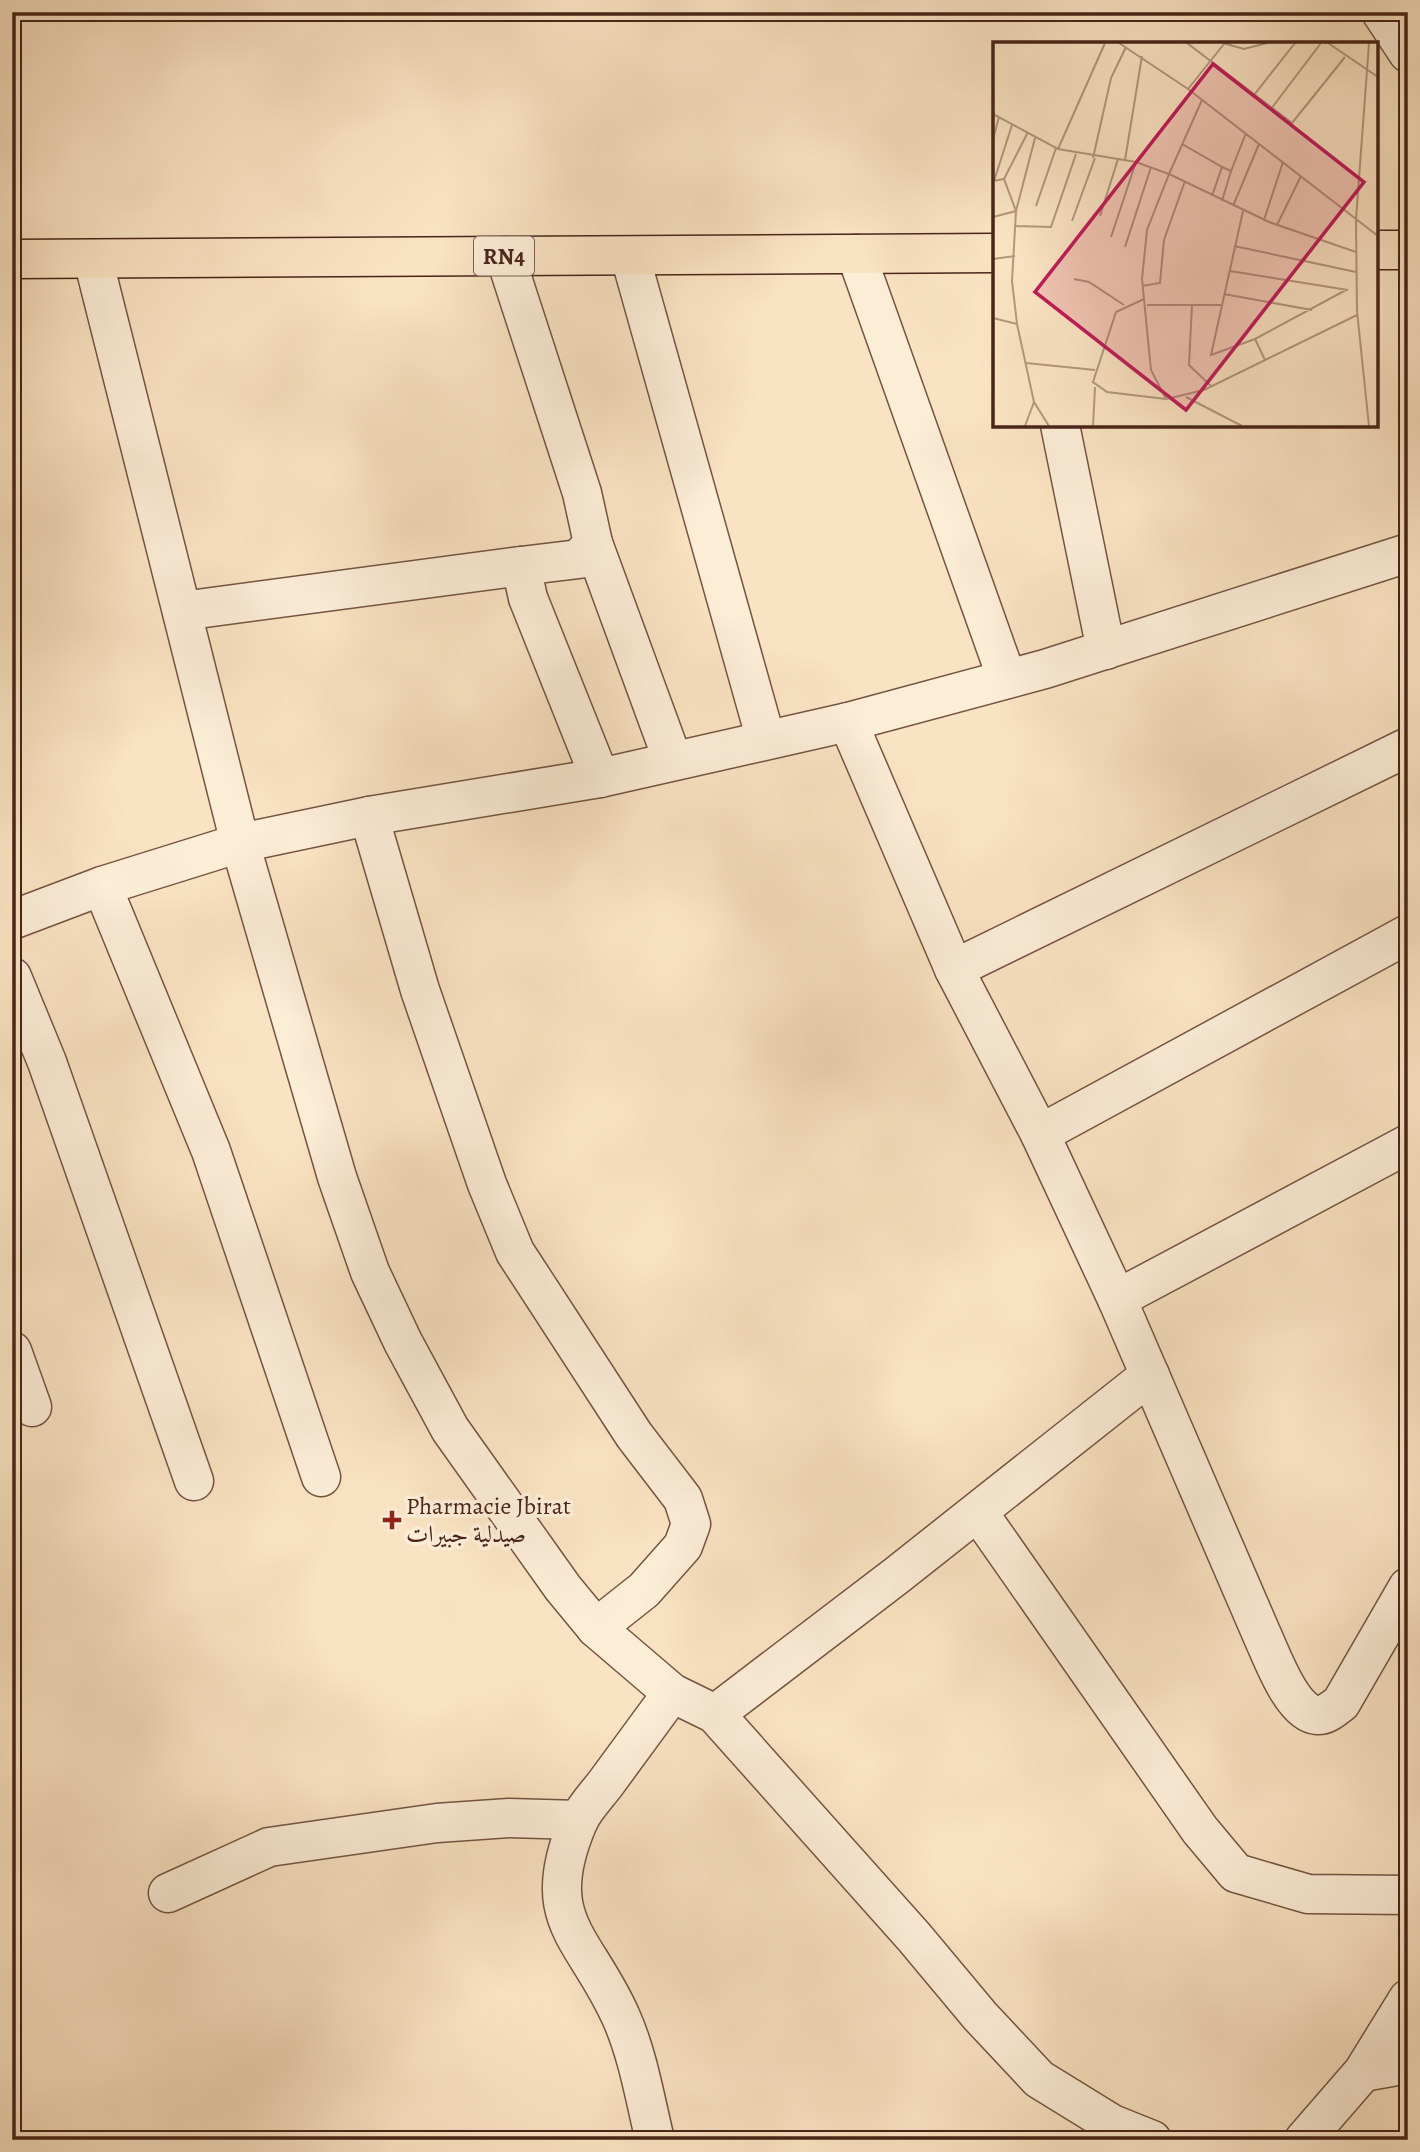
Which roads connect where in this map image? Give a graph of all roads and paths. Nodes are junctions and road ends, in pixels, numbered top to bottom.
1 (1381, 12) edge
2 (1408, 53) edge
3 (1378, 250) edge
4 (1408, 250) edge
5 (993, 253) edge
6 (856, 254) junction
7 (505, 256) junction
8 (630, 256) junction
9 (12, 259) edge
10 (93, 259) junction
11 (1060, 427) edge
12 (593, 543) junction
13 (1408, 553) edge
14 (521, 566) junction
15 (182, 611) junction
16 (1106, 650) junction
17 (1007, 679) junction
18 (848, 722) junction
19 (766, 740) junction
20 (1408, 747) edge
21 (673, 761) junction
22 (600, 778) junction
23 (369, 816) junction
24 (240, 843) junction
25 (102, 886) junction
26 (12, 920) edge
27 (1408, 934) edge
28 (954, 969) junction
29 (12, 977) edge
30 (1040, 1134) junction
31 (1408, 1144) edge
32 (1117, 1298) junction
33 (12, 1351) edge
34 (1150, 1375) junction
35 (32, 1406) dead end
36 (321, 1478) dead end
37 (194, 1481) dead end
38 (978, 1512) junction
39 (1408, 1587) edge
40 (596, 1628) junction
41 (672, 1693) junction
42 (715, 1714) junction
43 (579, 1820) junction
44 (168, 1893) dead end
45 (1408, 1895) edge
46 (1408, 1999) edge
47 (1408, 2064) edge
48 (1363, 2072) junction
49 (655, 2140) edge
50 (1152, 2140) edge
51 (1304, 2140) edge

1 - 2 street
3 - 4 main road
5 - 6 main road, RN4
6 - 8 main road, RN4
6 - 17 street
7 - 8 main road, RN4
7 - 10 main road, RN4
7 - 12 street
8 - 19 street
9 - 10 main road, RN4
10 - 15 street
11 - 16 street
12 - 14 street
12 - 21 street
13 - 16 street
14 - 15 street
14 - 22 street
15 - 24 street
16 - 17 street
17 - 18 street
18 - 19 street
18 - 28 street
19 - 21 street
20 - 28 street
21 - 22 street
22 - 23 street
23 - 24 street
23 - 40 street
24 - 25 street
24 - 40 street
25 - 26 street
25 - 36 street
27 - 30 street
28 - 30 street
29 - 37 street
30 - 32 street
31 - 32 street
32 - 34 street
33 - 35 street
34 - 38 street
34 - 39 street
38 - 42 street
38 - 45 street
40 - 41 street
41 - 42 street
41 - 43 street
42 - 50 street
43 - 44 street
43 - 49 street
46 - 48 street
47 - 48 street
48 - 51 street

